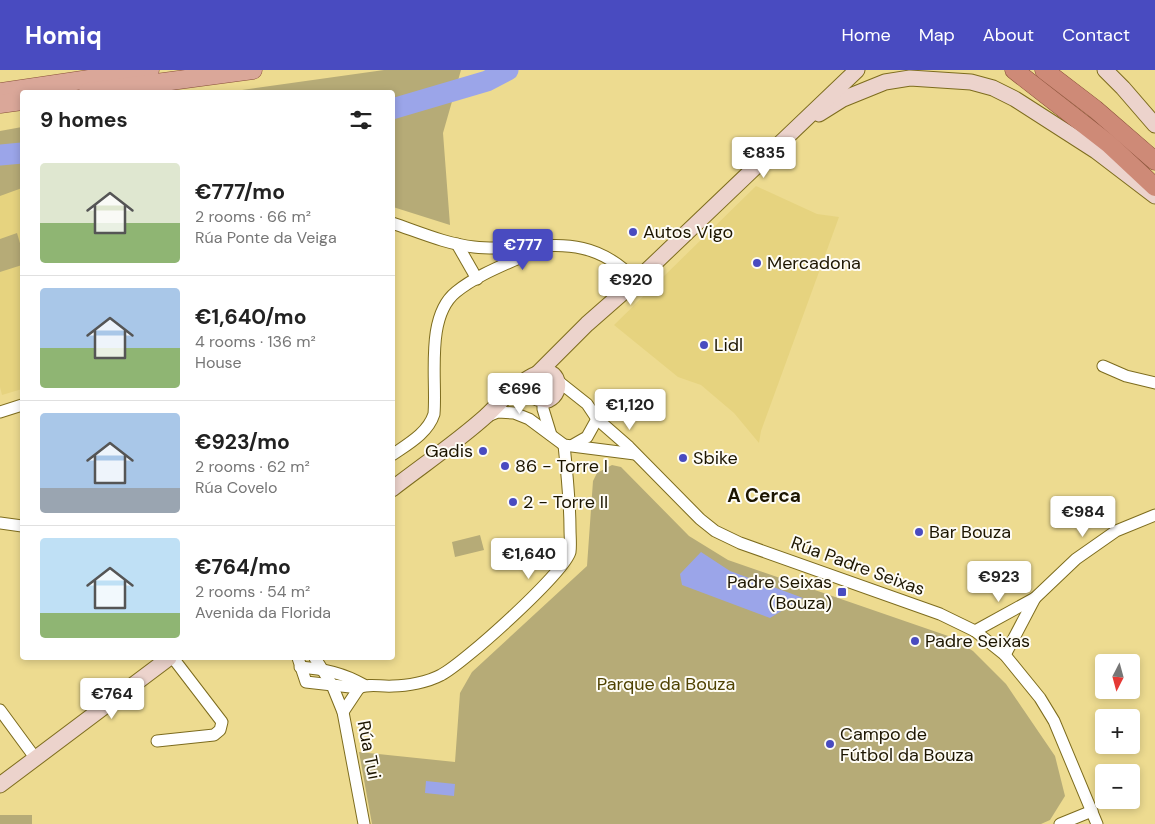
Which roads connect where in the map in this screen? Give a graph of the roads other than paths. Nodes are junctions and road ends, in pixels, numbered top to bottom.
1 (150, 70) edge
2 (253, 70) edge
3 (857, 70) edge
4 (1014, 70) edge
5 (1028, 70) edge
6 (1044, 70) edge
7 (1105, 70) edge
8 (1058, 81) edge
9 (103, 90) edge
10 (0, 92) edge
11 (20, 101) edge
12 (0, 104) edge
13 (810, 114) junction
14 (1155, 125) edge
15 (1155, 148) edge
16 (1155, 161) edge
17 (1155, 172) edge
18 (1155, 187) edge
19 (1155, 196) edge
20 (395, 224) edge
21 (457, 244) junction
22 (533, 245) junction
23 (500, 247) junction
24 (490, 272) junction
25 (477, 279) junction
26 (636, 281) junction
27 (560, 350) junction
28 (1103, 366) dead end
29 (536, 375) junction
30 (556, 379) junction
31 (1155, 383) edge
32 (540, 399) junction
33 (501, 401) junction
34 (20, 406) edge
35 (0, 412) edge
36 (485, 417) junction
37 (596, 419) junction
38 (551, 435) junction
39 (569, 445) junction
40 (395, 453) edge
41 (635, 454) junction
42 (395, 487) edge
43 (1155, 515) edge
44 (0, 523) edge
45 (20, 526) edge
46 (1035, 598) junction
47 (975, 631) junction
48 (1004, 655) junction
49 (168, 660) edge
50 (173, 660) edge
51 (316, 660) edge
52 (299, 662) edge
53 (323, 669) junction
54 (332, 685) junction
55 (361, 686) junction
56 (0, 710) edge
57 (344, 712) junction
58 (157, 741) dead end
59 (36, 758) junction
60 (0, 785) edge
61 (1092, 811) junction
62 (364, 824) edge
63 (1060, 824) edge
64 (1097, 824) edge

1 - 10 main road
2 - 9 main road
3 - 13 main road
4 - 18 highway
5 - 8 highway
6 - 8 highway
7 - 14 main road
8 - 15 highway
8 - 16 highway
8 - 17 highway
11 - 12 main road
13 - 19 main road
13 - 26 main road
20 - 21 street
21 - 23 street
21 - 25 street
22 - 23 street
22 - 24 street
22 - 26 street
23 - 24 street
24 - 25 street
25 - 40 street
26 - 27 main road
27 - 29 main road
27 - 30 main road
28 - 31 street
29 - 30 main road
29 - 32 main road
29 - 33 main road
30 - 32 main road
30 - 37 street, Rúa Padre Seixas
32 - 33 main road
32 - 38 street
33 - 36 main road
34 - 35 street
36 - 38 street
36 - 42 main road
37 - 39 street
37 - 41 street, Rúa Padre Seixas
38 - 39 street
39 - 41 street
39 - 55 street
41 - 47 street, Rúa Padre Seixas
43 - 46 street
44 - 45 street
46 - 47 street
46 - 48 street
47 - 48 street, Rúa Padre Seixas
48 - 61 street, Rúa Padre Seixas
49 - 59 main road
50 - 58 street
51 - 53 street, Rúa Tui
52 - 53 street
52 - 54 street
53 - 54 street, Rúa Tui
53 - 55 street
54 - 55 street
54 - 57 street, Rúa Tui
55 - 57 street
56 - 59 street
57 - 62 street, Rúa Tui
59 - 60 main road
61 - 63 street
61 - 64 street, Rúa Padre Seixas

